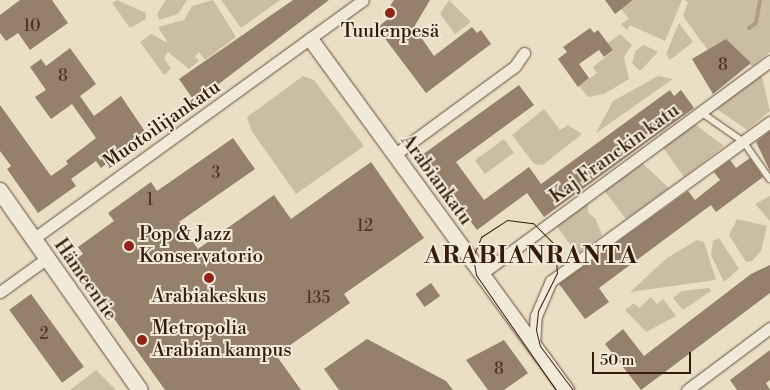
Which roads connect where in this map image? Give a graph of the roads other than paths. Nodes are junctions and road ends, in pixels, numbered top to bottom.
1 (363, 0) edge
2 (311, 40) junction
3 (524, 52) dead end
4 (770, 60) edge
5 (701, 112) junction
6 (770, 122) edge
7 (744, 142) junction
8 (394, 155) junction
9 (770, 179) edge
10 (0, 191) edge
11 (33, 239) junction
12 (46, 259) junction
13 (481, 274) junction
14 (0, 292) edge
15 (770, 328) edge
16 (534, 349) junction
17 (140, 390) edge
18 (566, 390) edge
19 (687, 390) edge

1 - 2 street, Muotoilijankatu
2 - 8 street, Arabiankatu
2 - 11 street, Muotoilijankatu
3 - 8 street
4 - 5 street, Kaj Franckin katu
5 - 7 lane
5 - 13 street, Kaj Franckin katu
6 - 7 street
7 - 9 lane
7 - 16 street
8 - 13 street, Arabiankatu
10 - 11 main road, Hämeentie
11 - 12 main road, Hämeentie
12 - 14 street
12 - 17 main road, Hämeentie
13 - 16 street, Arabiankatu
15 - 19 street
16 - 18 street, Arabiankatu

